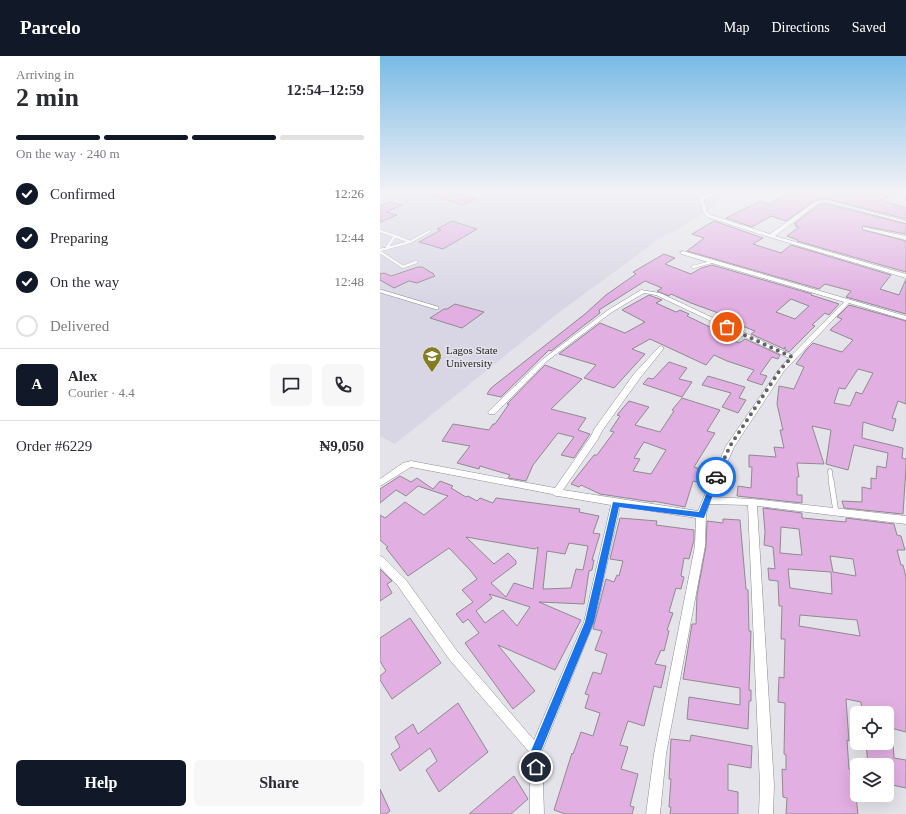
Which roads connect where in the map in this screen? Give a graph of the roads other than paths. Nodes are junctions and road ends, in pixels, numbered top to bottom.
1 (747, 228) edge
2 (782, 228) edge
3 (867, 228) edge
4 (380, 231) edge
5 (430, 231) dead end
6 (396, 236) junction
7 (771, 236) junction
8 (906, 238) edge
9 (410, 242) junction
10 (385, 249) junction
11 (380, 251) edge
12 (683, 253) dead end
13 (416, 262) dead end
14 (711, 262) junction
15 (693, 267) dead end
16 (906, 276) edge
17 (381, 293) edge
18 (848, 301) junction
19 (437, 308) dead end
20 (906, 318) edge
21 (661, 348) dead end
22 (792, 357) junction
23 (492, 412) dead end
24 (830, 471) dead end
25 (380, 483) edge
26 (556, 493) junction
27 (706, 500) junction
28 (752, 502) junction
29 (616, 504) junction
30 (836, 512) junction
31 (701, 516) junction
32 (906, 520) edge
33 (380, 560) edge
34 (536, 751) junction
35 (537, 814) edge
36 (653, 814) edge
37 (766, 814) edge

1 - 7 street
2 - 7 street
3 - 8 street
4 - 6 lane
5 - 9 lane
6 - 9 lane
6 - 10 lane
7 - 16 street
9 - 10 lane
10 - 11 lane
11 - 13 lane
12 - 14 street
14 - 15 lane
14 - 18 street
17 - 19 lane
18 - 20 street
18 - 22 street
21 - 26 street
22 - 23 street
22 - 27 street
24 - 30 lane
25 - 26 street
26 - 29 street
27 - 28 street
27 - 31 street
28 - 30 street
28 - 37 street
29 - 31 street
29 - 34 street
30 - 32 street
31 - 36 street
33 - 34 street
34 - 35 street

